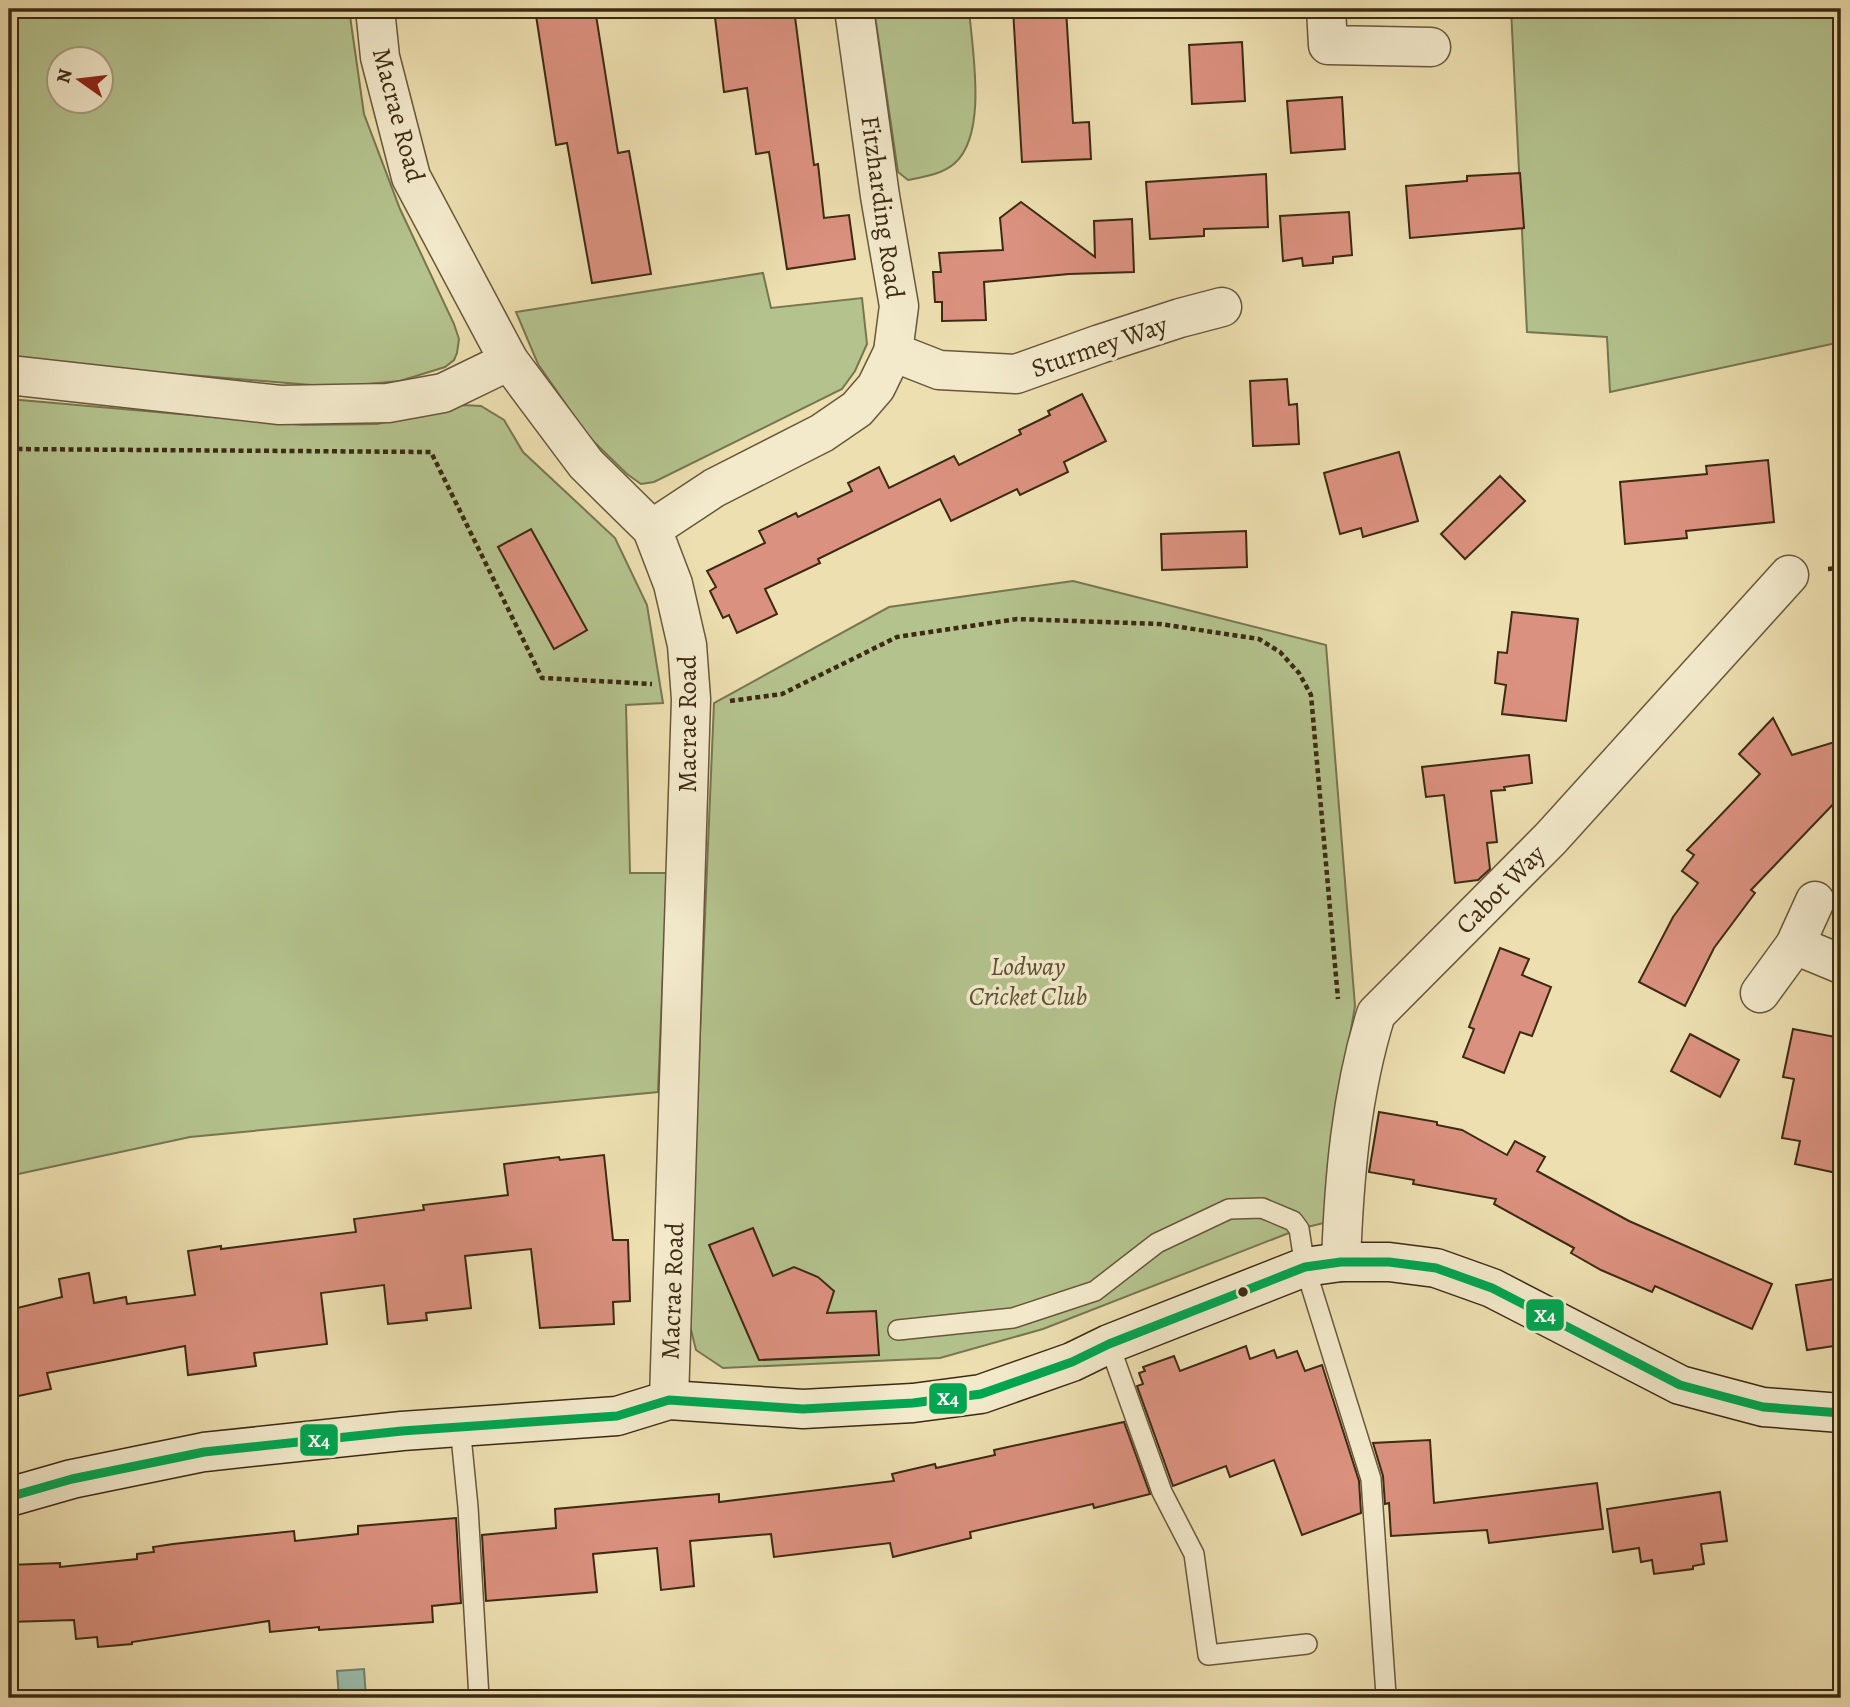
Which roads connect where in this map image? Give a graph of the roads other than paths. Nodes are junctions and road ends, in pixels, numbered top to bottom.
1 (375, 9) edge
2 (854, 9) edge
3 (1326, 9) edge
4 (1431, 47) dead end
5 (1223, 307) dead end
6 (893, 352) junction
7 (509, 361) junction
8 (9, 375) edge
9 (652, 529) junction
10 (1790, 575) dead end
11 (1815, 901) dead end
12 (1795, 945) junction
13 (1841, 964) edge
14 (1760, 993) dead end
15 (1323, 1264) junction
16 (898, 1330) dead end
17 (1109, 1344) junction
18 (669, 1400) junction
19 (1841, 1413) edge
20 (460, 1426) junction
21 (9, 1496) edge
22 (1307, 1644) dead end
23 (1386, 1695) dead end
24 (479, 1698) edge

1 - 7 street, Macrae Road
2 - 6 street, Fitzharding Road
3 - 4 street
5 - 6 street, Sturmey Way
6 - 9 street, Fitzharding Road
7 - 8 street
7 - 9 street, Macrae Road
9 - 18 street, Macrae Road
10 - 15 street, Cabot Way
11 - 12 street
12 - 13 street
12 - 14 street
15 - 16 lane
15 - 17 street
15 - 19 street
15 - 23 lane
17 - 18 street
17 - 22 lane
18 - 20 street
20 - 21 street
20 - 24 lane

